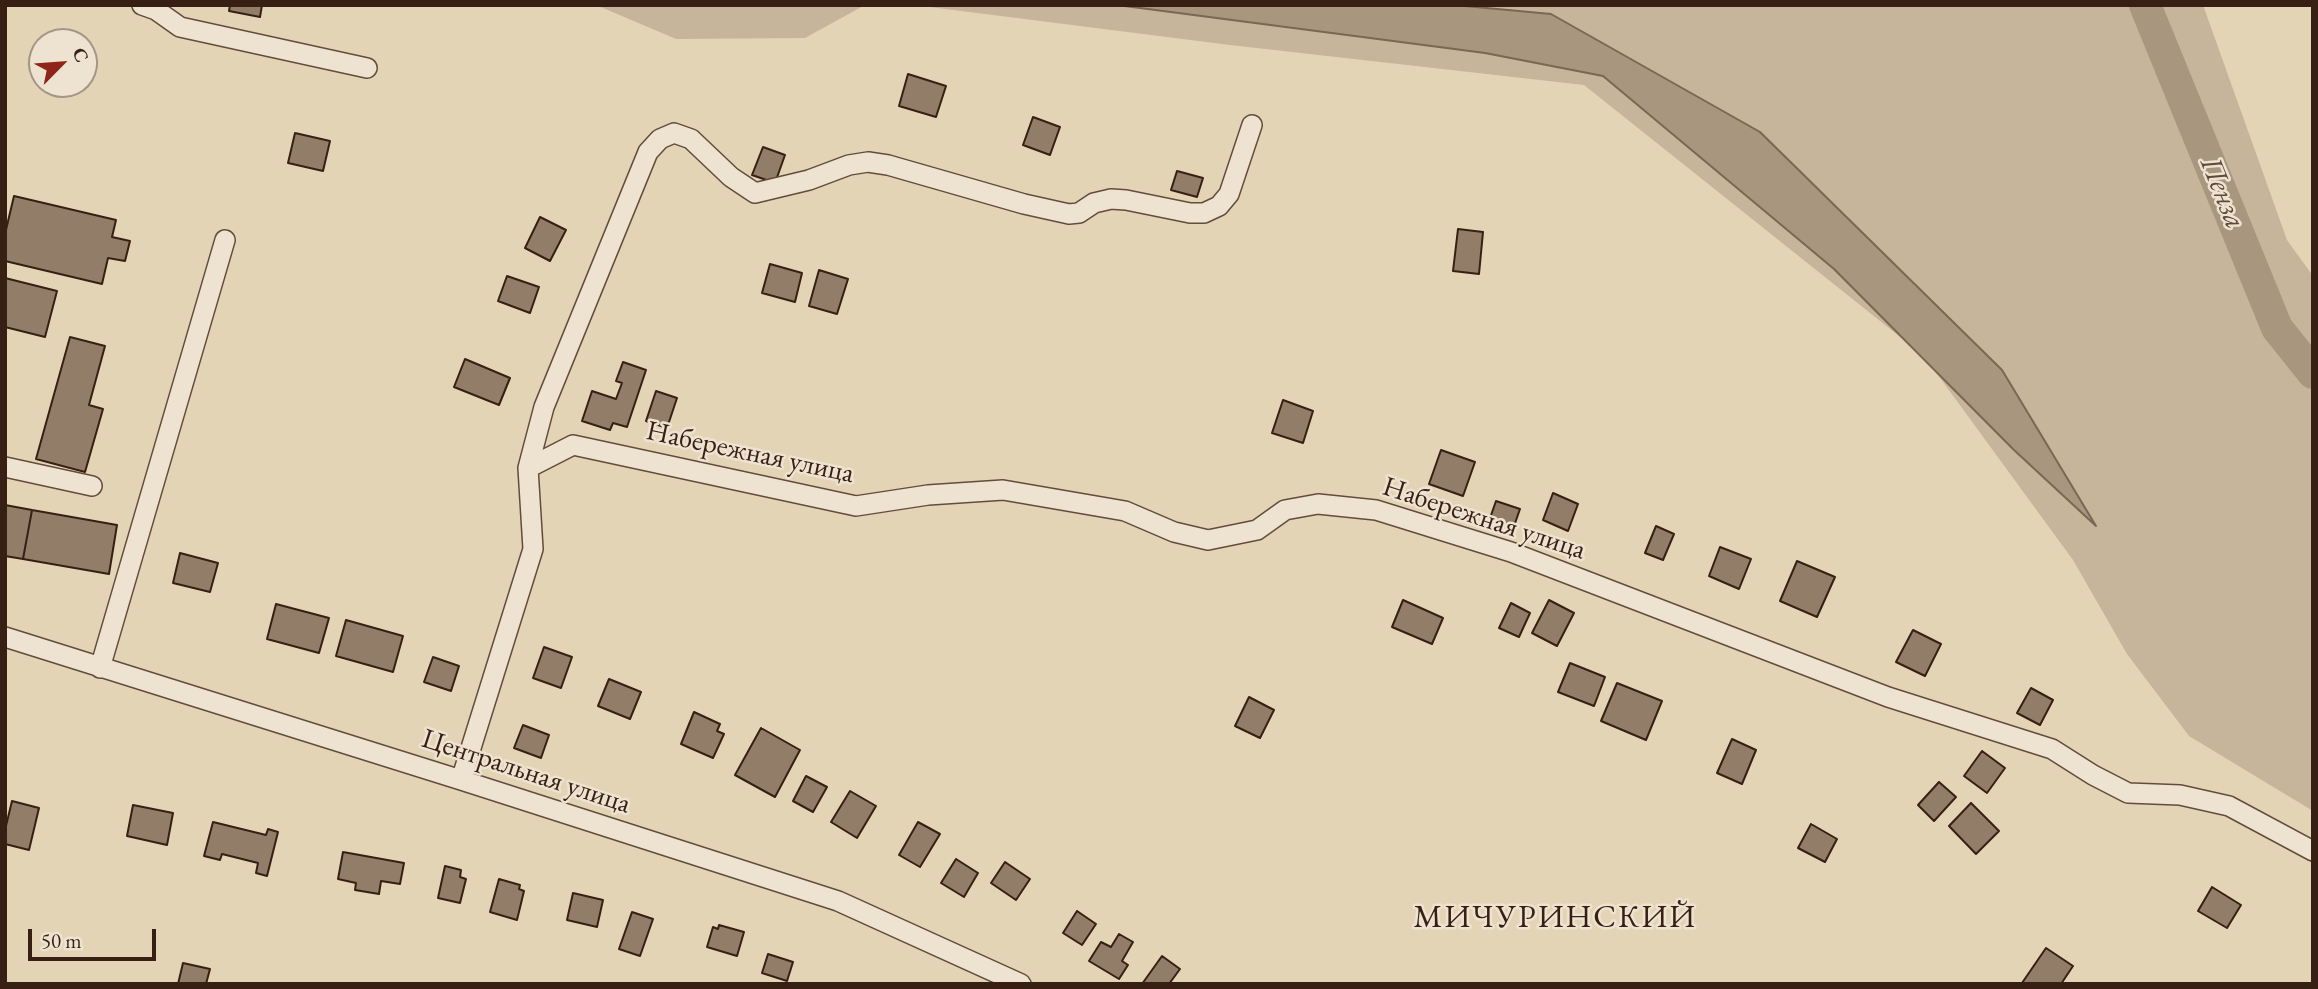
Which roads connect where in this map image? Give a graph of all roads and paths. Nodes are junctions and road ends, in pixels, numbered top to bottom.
1 (142, 5) edge
2 (366, 68) dead end
3 (1252, 125) dead end
4 (225, 240) dead end
5 (5, 467) edge
6 (528, 468) junction
7 (92, 486) dead end
8 (5, 637) edge
9 (100, 668) junction
10 (461, 780) junction
11 (2313, 851) edge
12 (1021, 984) edge

1 - 2 street
3 - 6 street
4 - 9 street
5 - 7 street
6 - 10 street
6 - 11 street, Набережная улица
8 - 9 street, Центральная улица
9 - 10 street, Центральная улица
10 - 12 street, Центральная улица

